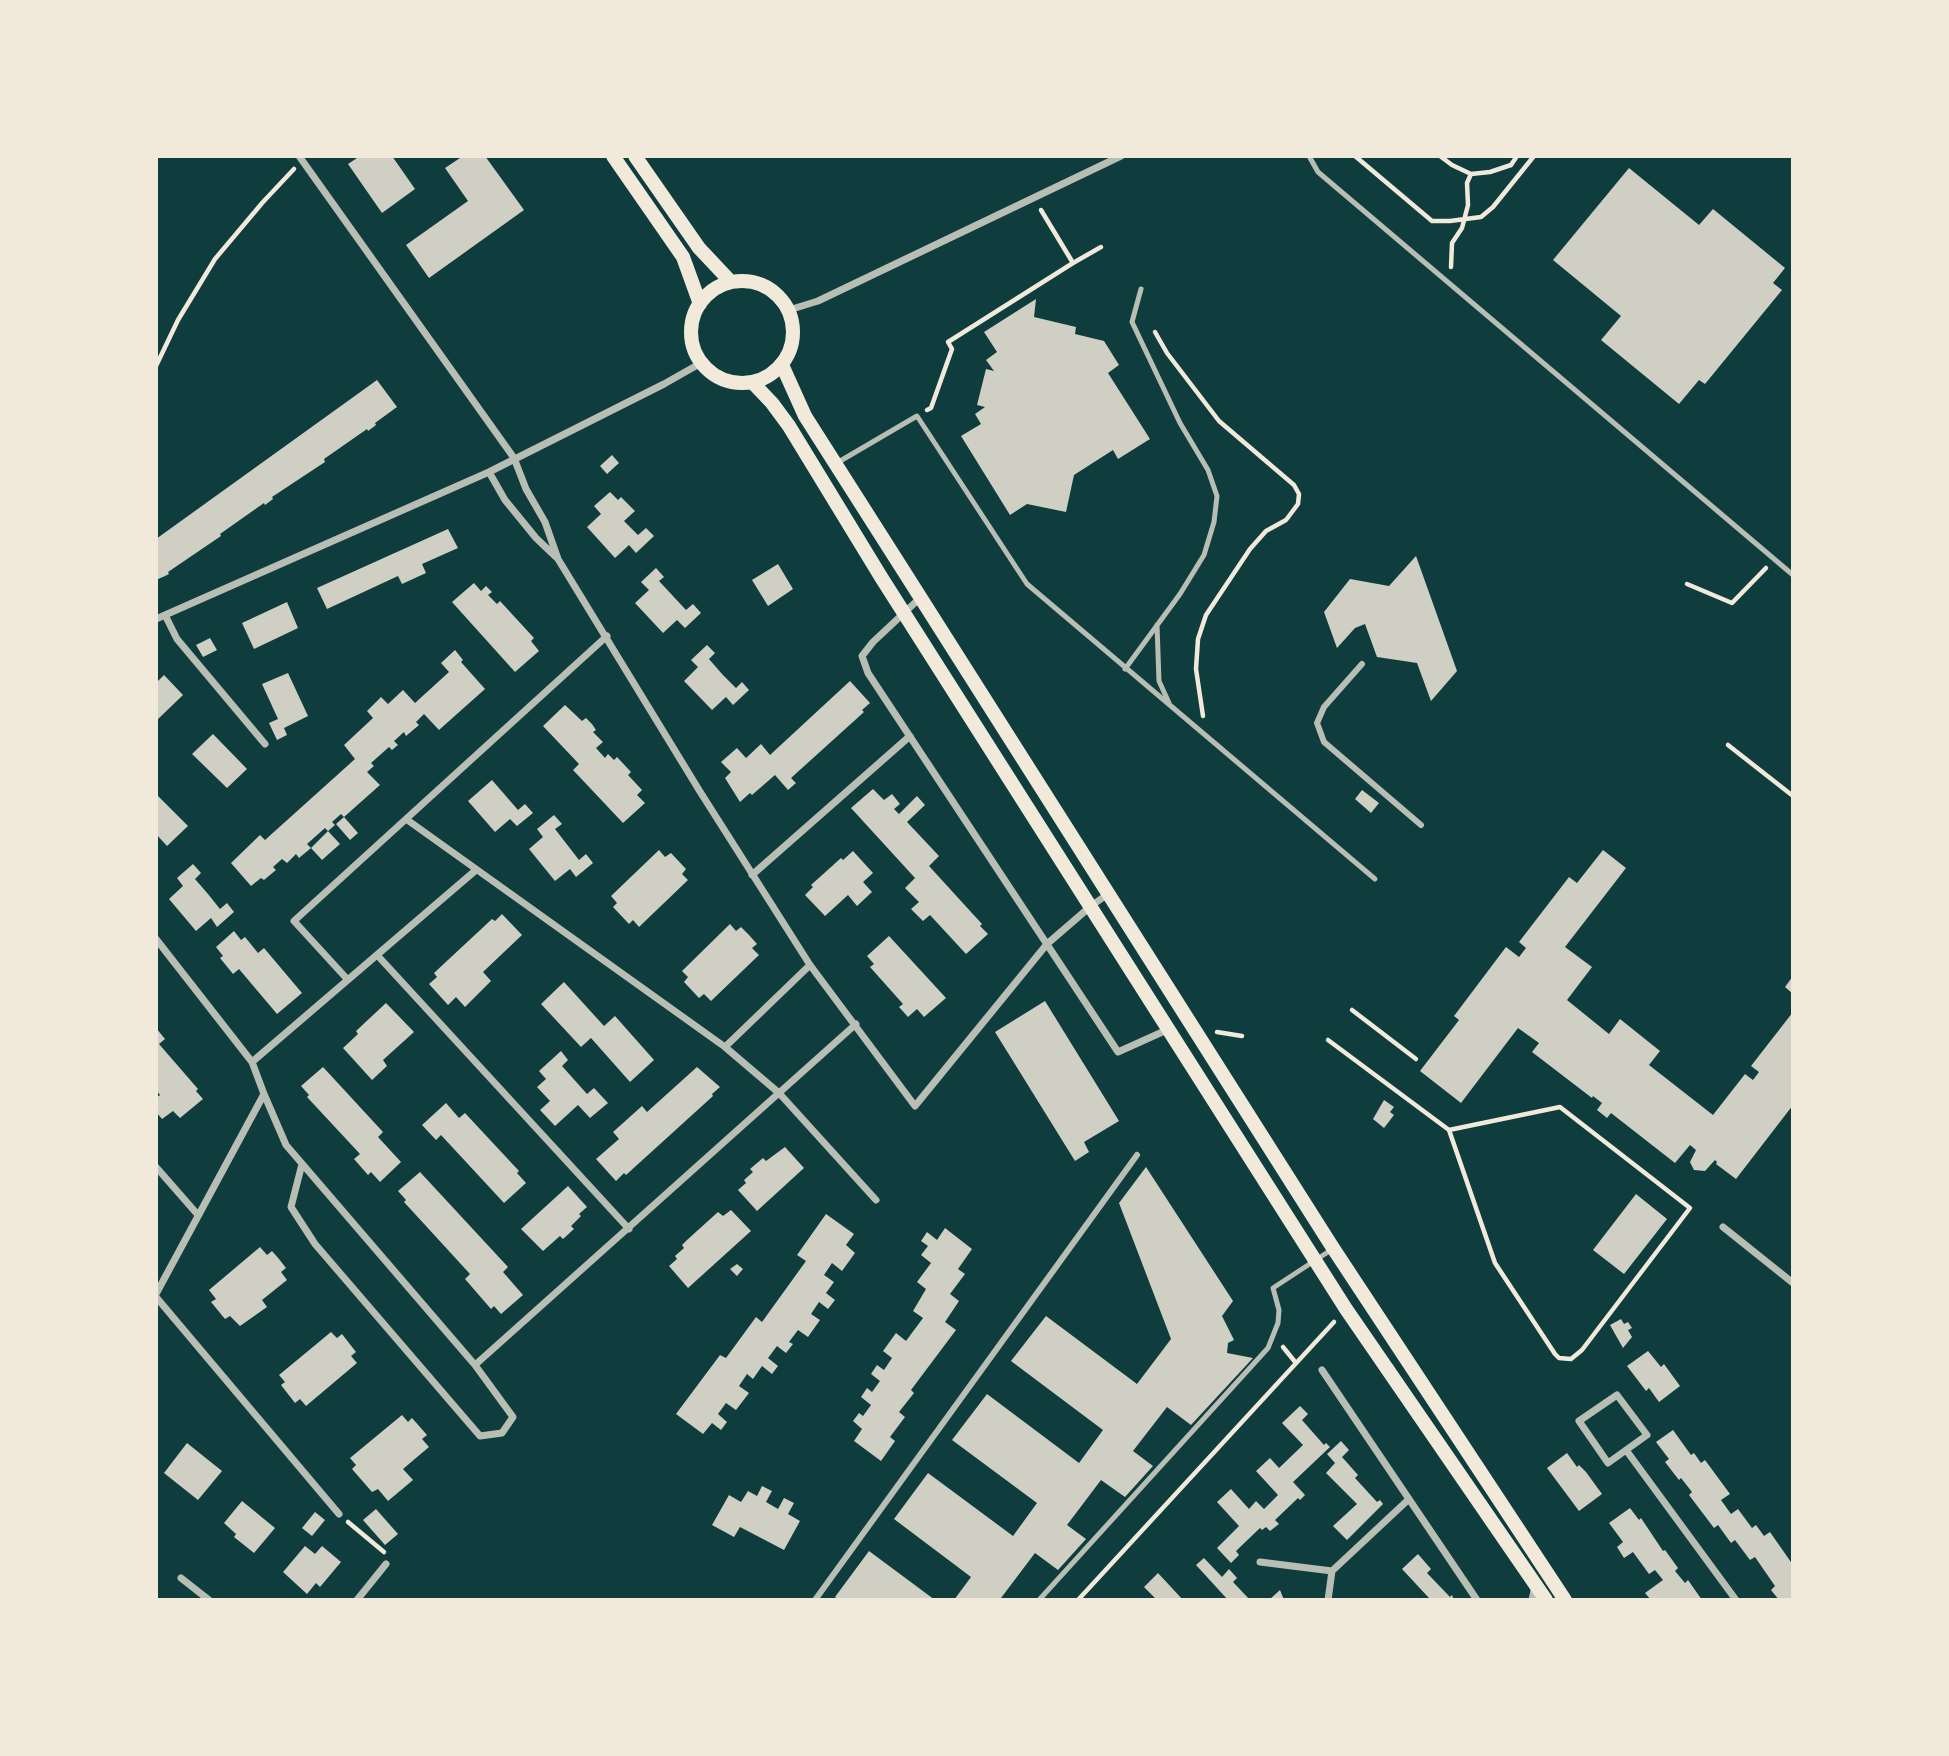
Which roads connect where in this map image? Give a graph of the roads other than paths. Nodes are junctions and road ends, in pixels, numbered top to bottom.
1 (613, 156) edge
2 (635, 156) edge
3 (1121, 156) edge
4 (1309, 156) edge
5 (301, 159) edge
6 (731, 282) junction
7 (1141, 289) dead end
8 (699, 304) junction
9 (789, 310) junction
10 (701, 363) junction
11 (782, 365) junction
12 (753, 383) junction
13 (514, 458) junction
14 (835, 464) junction
15 (489, 472) junction
16 (558, 559) junction
17 (1793, 575) edge
18 (921, 598) junction
19 (904, 613) junction
20 (166, 615) junction
21 (156, 619) edge
22 (1157, 625) junction
23 (607, 636) junction
24 (1362, 664) dead end
25 (1125, 669) junction
26 (1171, 707) junction
27 (910, 736) junction
28 (265, 744) dead end
29 (406, 820) junction
30 (1420, 825) dead end
31 (476, 870) junction
32 (752, 875) junction
33 (1375, 879) dead end
34 (1109, 894) junction
35 (1091, 906) junction
36 (156, 939) edge
37 (1047, 944) junction
38 (378, 956) junction
39 (810, 965) junction
40 (348, 980) junction
41 (856, 1024) junction
42 (1169, 1029) junction
43 (725, 1047) junction
44 (252, 1062) junction
45 (779, 1093) junction
46 (264, 1094) junction
47 (1137, 1155) dead end
48 (302, 1164) junction
49 (156, 1167) edge
50 (876, 1200) dead end
51 (198, 1215) junction
52 (1723, 1227) dead end
53 (629, 1229) junction
54 (1333, 1248) junction
55 (1315, 1260) junction
56 (1793, 1283) edge
57 (156, 1295) edge
58 (1389, 1335) junction
59 (1372, 1345) junction
60 (475, 1365) junction
61 (1322, 1370) dead end
62 (1626, 1450) junction
63 (1409, 1499) junction
64 (339, 1514) road end
65 (1260, 1562) dead end
66 (386, 1564) road end
67 (1332, 1571) junction
68 (181, 1578) dead end
69 (1536, 1585) junction
70 (209, 1600) edge
71 (357, 1600) edge
72 (815, 1600) edge
73 (1039, 1600) edge
74 (1328, 1600) edge
75 (1477, 1600) edge
76 (1532, 1600) edge
77 (1546, 1600) edge
78 (1565, 1600) edge
79 (1736, 1600) edge

1 - 8 main road
2 - 6 main road
3 - 9 street
4 - 17 lane
5 - 13 street
6 - 8 main road
6 - 9 main road
7 - 22 lane
8 - 10 main road
9 - 11 main road
10 - 12 main road
10 - 13 street
11 - 12 main road
11 - 14 main road
12 - 19 main road
13 - 15 street
13 - 16 street
14 - 18 main road
14 - 25 lane
15 - 16 street
15 - 20 street
16 - 23 street
18 - 19 street
18 - 34 main road
19 - 27 street
19 - 35 main road
20 - 21 street
20 - 28 street
22 - 25 lane
22 - 26 lane
23 - 29 street
23 - 32 street
24 - 30 street
25 - 26 lane
26 - 33 lane
27 - 32 street
27 - 37 street
29 - 31 street
29 - 40 street
31 - 38 street
31 - 43 street
32 - 39 street
34 - 35 street
34 - 54 main road
35 - 37 street
35 - 42 main road
36 - 44 street
37 - 41 street
37 - 42 street
38 - 40 street
38 - 53 street
39 - 41 street
39 - 43 street
40 - 44 street
41 - 45 street
42 - 55 main road
43 - 45 street
44 - 46 street
45 - 50 street
45 - 53 street
46 - 48 street
46 - 51 street
47 - 72 street
48 - 60 street
48 - 60 street
49 - 51 street
51 - 57 street
52 - 56 street
53 - 60 street
54 - 55 lane
54 - 58 main road
55 - 59 main road
55 - 73 lane
57 - 64 street
58 - 59 main road
58 - 78 main road
59 - 69 main road
61 - 63 street
62 - 62 street
62 - 79 street
63 - 67 street
63 - 75 street
65 - 67 street
66 - 71 street
67 - 74 street
68 - 70 street
69 - 76 street
69 - 77 main road

